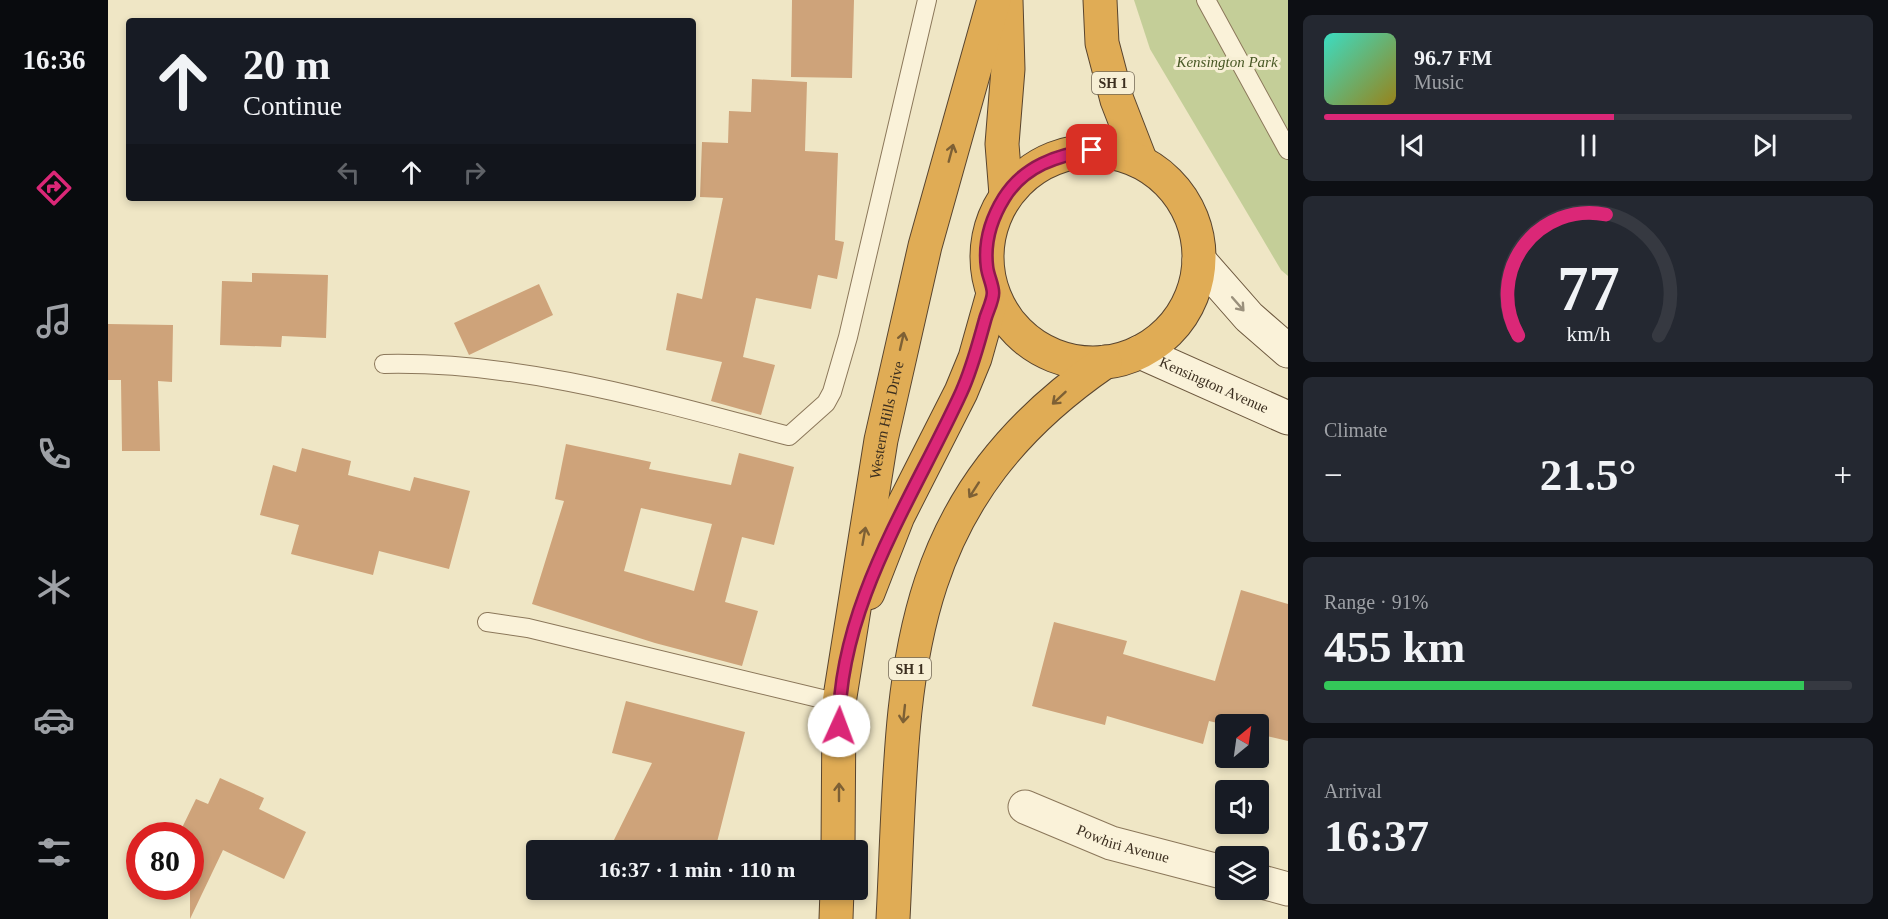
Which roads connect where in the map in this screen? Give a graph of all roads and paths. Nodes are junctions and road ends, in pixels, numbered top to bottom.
1 (927, 0) edge
2 (994, 0) edge
3 (1006, 0) edge
4 (1100, 0) edge
5 (1206, 0) edge
6 (1288, 150) edge
7 (1141, 162) junction
8 (1006, 195) junction
9 (1199, 260) junction
10 (993, 294) junction
11 (1288, 351) edge
12 (1140, 352) junction
13 (1105, 362) junction
14 (384, 364) dead end
15 (1288, 418) edge
16 (487, 622) dead end
17 (850, 636) junction
18 (839, 703) junction
19 (1025, 807) dead end
20 (838, 840) edge
21 (1215, 870) edge
22 (1269, 884) edge
23 (1288, 889) edge
24 (837, 900) edge
25 (836, 919) edge
26 (893, 919) edge

1 - 14 lane
17 -> 2 highway, Western Hills Drive
3 - 8 highway
4 - 7 highway, SH 1
5 - 6 lane
7 - 8 highway
7 - 9 highway, SH 1
8 - 10 highway
9 -> 11 main road
9 - 12 highway, SH 1
10 - 13 highway
10 - 17 highway
12 - 13 highway, SH 1
12 - 15 main road, Kensington Avenue
13 -> 26 highway, SH 1
16 - 18 lane
17 - 18 highway, Western Hills Drive
20 -> 18 highway, Western Hills Drive
19 - 21 main road, Powhiri Avenue
22 - 23 main road
24 - 25 highway

